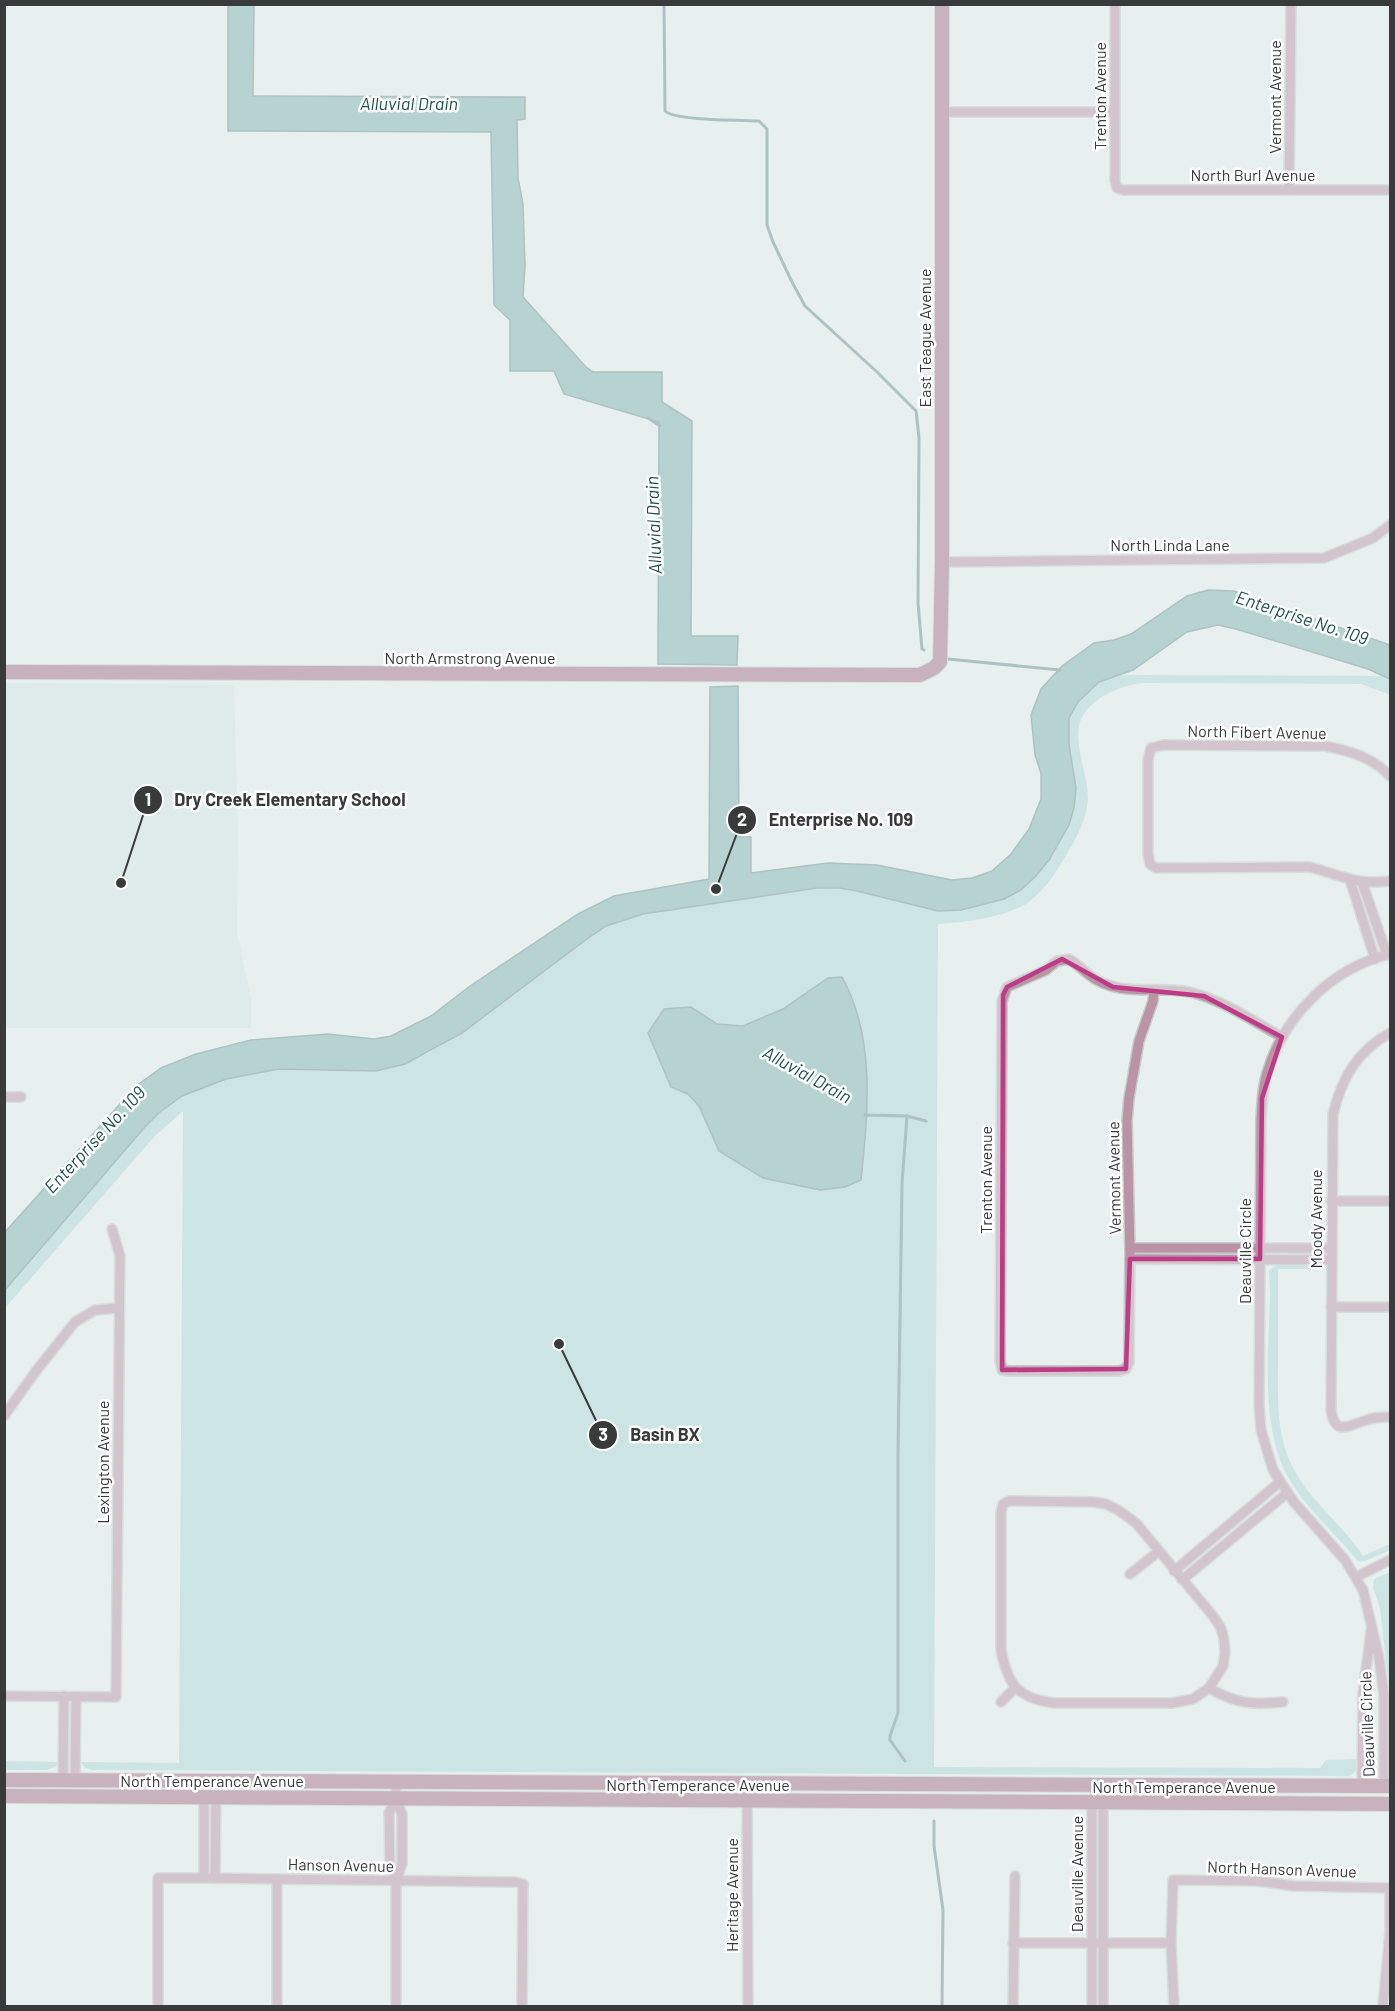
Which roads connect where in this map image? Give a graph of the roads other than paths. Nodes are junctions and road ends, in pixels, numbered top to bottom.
1 (942, 4) edge
2 (1115, 4) edge
3 (1291, 4) edge
4 (942, 112) junction
5 (1115, 112) junction
6 (1117, 188) joint
7 (1289, 190) junction
8 (1390, 190) edge
9 (1390, 525) edge
10 (942, 562) junction
11 (933, 669) joint
12 (4, 672) edge
13 (1390, 776) edge
14 (1350, 880) junction
15 (1390, 881) edge
16 (1362, 882) junction
17 (1389, 955) edge
18 (1375, 959) junction
19 (1154, 990) junction
20 (1390, 1033) edge
21 (1282, 1037) junction
22 (4, 1097) edge
23 (21, 1097) dead end
24 (1331, 1201) junction
25 (1390, 1201) edge
26 (112, 1229) dead end
27 (1130, 1248) junction
28 (1260, 1248) junction
29 (1331, 1248) junction
30 (1130, 1259) junction
31 (1260, 1259) junction
32 (1331, 1260) junction
33 (1331, 1307) junction
34 (1390, 1307) edge
35 (119, 1308) junction
36 (1126, 1369) joint
37 (4, 1416) edge
38 (1390, 1417) edge
39 (1280, 1482) junction
40 (1287, 1493) junction
41 (1158, 1552) junction
42 (1390, 1560) edge
43 (1174, 1571) junction
44 (1131, 1574) dead end
45 (1356, 1577) junction
46 (1182, 1580) junction
47 (1371, 1626) junction
48 (1015, 1688) junction
49 (1209, 1688) junction
50 (4, 1696) edge
51 (64, 1696) junction
52 (76, 1696) junction
53 (1283, 1701) dead end
54 (1001, 1702) dead end
55 (4, 1780) edge
56 (69, 1780) junction
57 (396, 1782) junction
58 (747, 1783) junction
59 (1100, 1785) junction
60 (1362, 1786) junction
61 (1387, 1786) edge
62 (4, 1796) edge
63 (210, 1798) junction
64 (396, 1799) junction
65 (747, 1802) junction
66 (1098, 1803) junction
67 (1249, 1803) junction
68 (1390, 1804) edge
69 (1015, 1876) dead end
70 (204, 1878) junction
71 (215, 1878) junction
72 (277, 1880) junction
73 (396, 1881) junction
74 (1390, 1888) edge
75 (1390, 1932) edge
76 (1092, 1942) junction
77 (1103, 1942) junction
78 (1014, 1943) junction
79 (1171, 1943) junction
80 (158, 2007) edge
81 (277, 2007) edge
82 (396, 2007) edge
83 (522, 2007) edge
84 (748, 2007) edge
85 (1013, 2007) edge
86 (1092, 2007) edge
87 (1103, 2007) edge
88 (1174, 2007) edge
89 (1383, 2007) edge

1 - 4 main road, East Teague Avenue
2 - 5 street, Trenton Avenue
3 - 7 street, Vermont Avenue
4 - 5 street
4 - 10 main road, East Teague Avenue
5 - 6 street, Trenton Avenue
6 - 7 street, North Burl Avenue
7 - 8 street, North Burl Avenue
9 - 10 street, North Linda Lane
10 - 11 main road, East Teague Avenue
11 - 12 main road, North Armstrong Avenue
13 - 14 street, North Fibert Avenue
14 - 16 street
14 - 18 street
15 - 16 street
16 - 17 street
17 - 18 street, Deauville Circle
18 - 21 street, Deauville Circle
19 - 21 street
19 - 27 street, Vermont Avenue
19 - 36 street, Trenton Avenue
20 - 24 street, Moody Avenue
21 - 28 street, Deauville Circle
22 - 23 street
24 - 25 street
24 - 29 street, Moody Avenue
26 - 35 street, Lexington Avenue
27 - 28 street
27 - 30 street, Vermont Avenue
28 - 29 street
28 - 31 street, Deauville Circle
29 - 32 street, Moody Avenue
30 - 31 street
30 - 36 street, Vermont Avenue
31 - 32 street
31 - 39 street, Deauville Circle
32 - 33 street, Moody Avenue
33 - 34 street
33 - 38 street, Moody Avenue
35 - 37 street
35 - 52 street, Lexington Avenue
39 - 40 street, Deauville Circle
39 - 43 street
40 - 45 street, Deauville Circle
40 - 46 street
41 - 43 street
41 - 44 street
41 - 48 street
42 - 45 street
43 - 46 street
45 - 47 street, Deauville Circle
46 - 49 street
47 - 60 street, Deauville Circle
47 - 61 street, Deauville Circle
48 - 49 street
48 - 54 street
49 - 53 street
50 - 51 street
51 - 52 street
51 - 56 street
52 - 56 street
55 - 56 main road, North Temperance Avenue
56 - 57 main road, North Temperance Avenue
57 - 58 main road, North Temperance Avenue
57 - 64 street
58 - 59 main road, North Temperance Avenue
58 - 65 street, Heritage Avenue
59 - 60 main road, North Temperance Avenue
59 - 66 street, Deauville Avenue
60 - 61 main road, North Temperance Avenue
61 - 67 main road
62 - 63 main road, North Temperance Avenue
63 - 64 main road, North Temperance Avenue
63 - 70 street
63 - 71 street
64 - 65 main road, North Temperance Avenue
64 - 73 street
65 - 66 main road, North Temperance Avenue
65 - 84 street, Heritage Avenue
66 - 67 main road, North Temperance Avenue
66 - 76 street, Deauville Avenue
66 - 77 street, Deauville Avenue
67 - 68 main road, North Temperance Avenue
69 - 78 street
70 - 71 street, Hanson Avenue
70 - 80 street, Hanson Avenue
71 - 72 street, Hanson Avenue
72 - 73 street, Hanson Avenue
72 - 81 street
73 - 82 street
73 - 83 street, Hanson Avenue
74 - 75 street
74 - 79 street, North Hanson Avenue
75 - 89 street
76 - 77 street
76 - 78 street
76 - 86 street, Deauville Avenue
77 - 79 street
77 - 87 street, Deauville Avenue
78 - 85 street
79 - 88 street

